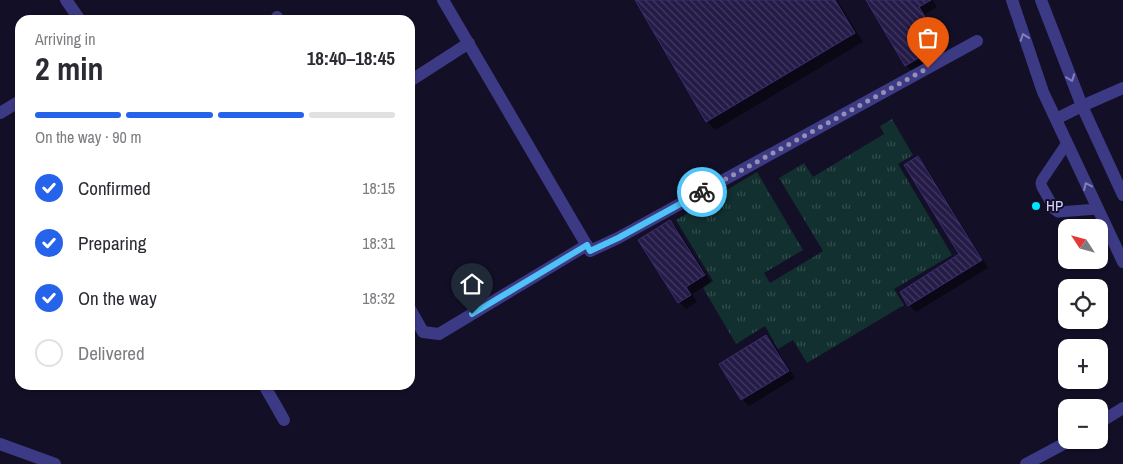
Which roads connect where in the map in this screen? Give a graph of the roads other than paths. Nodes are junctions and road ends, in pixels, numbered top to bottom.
1 (66, 0) edge
2 (443, 0) edge
3 (1012, 0) edge
4 (1041, 0) edge
5 (76, 15) edge
6 (977, 41) dead end
7 (469, 44) junction
8 (415, 78) edge
9 (1123, 88) edge
10 (15, 104) edge
11 (1082, 106) junction
12 (0, 113) edge
13 (1056, 120) junction
14 (1067, 143) junction
15 (1123, 195) edge
16 (1098, 210) junction
17 (587, 245) junction
18 (1123, 262) edge
19 (415, 318) edge
20 (267, 390) edge
21 (1123, 408) edge
22 (1108, 417) edge
23 (284, 420) dead end
24 (0, 444) edge
25 (1058, 447) edge
26 (55, 464) edge
27 (1026, 464) edge

1 - 5 street
2 - 7 street
13 -> 3 street
4 -> 11 street
6 - 17 street
7 - 8 street
7 - 17 street
9 - 11 street
10 - 12 street
11 - 13 street
11 - 15 street
13 - 14 street
16 -> 14 street
14 - 16 lane
16 - 18 street
17 - 19 street
20 - 23 street
21 - 22 street
24 - 26 street
25 - 27 street

